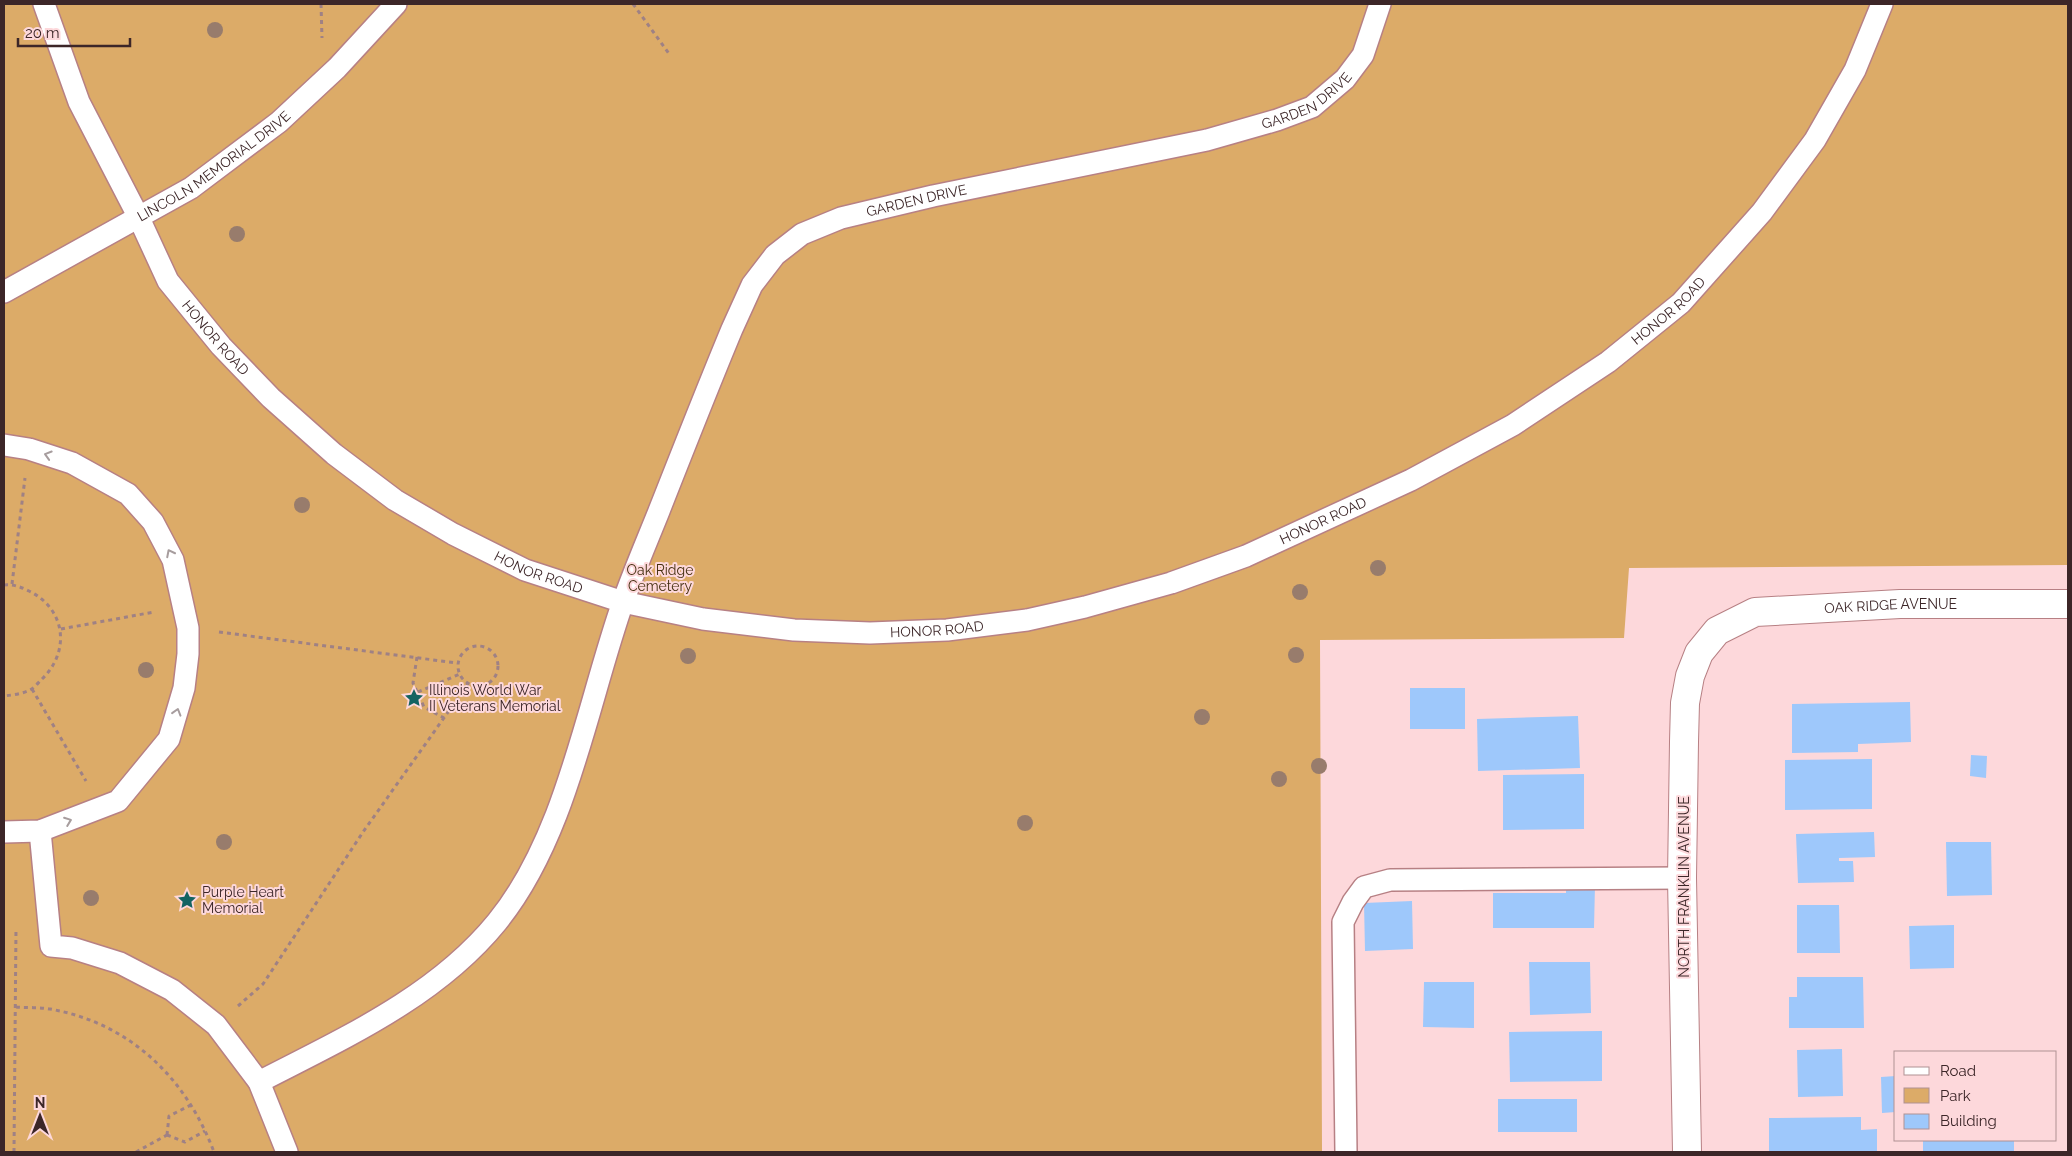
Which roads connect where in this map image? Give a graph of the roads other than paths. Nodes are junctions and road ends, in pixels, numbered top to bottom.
1 (44, 4) edge
2 (396, 4) edge
3 (1380, 4) edge
4 (1882, 4) edge
5 (138, 216) junction
6 (4, 292) edge
7 (4, 445) edge
8 (623, 602) junction
9 (2068, 604) edge
10 (1717, 631) joint
11 (40, 831) junction
12 (4, 832) edge
13 (1682, 878) junction
14 (259, 1082) junction
15 (288, 1152) edge
16 (1346, 1152) edge
17 (1686, 1152) edge

1 - 5 lane, HONOR ROAD
2 - 5 lane, LINCOLN MEMORIAL DRIVE
3 - 8 lane, GARDEN DRIVE
4 - 8 lane, HONOR ROAD
5 - 6 lane, LINCOLN MEMORIAL DRIVE
5 - 8 lane, HONOR ROAD
11 -> 7 lane
8 - 14 lane, GARDEN DRIVE
9 - 10 street, OAK RIDGE AVENUE
10 - 13 street, NORTH FRANKLIN AVENUE
11 - 12 lane
11 - 14 lane
13 - 16 lane
13 - 17 street, NORTH FRANKLIN AVENUE
14 - 15 lane

